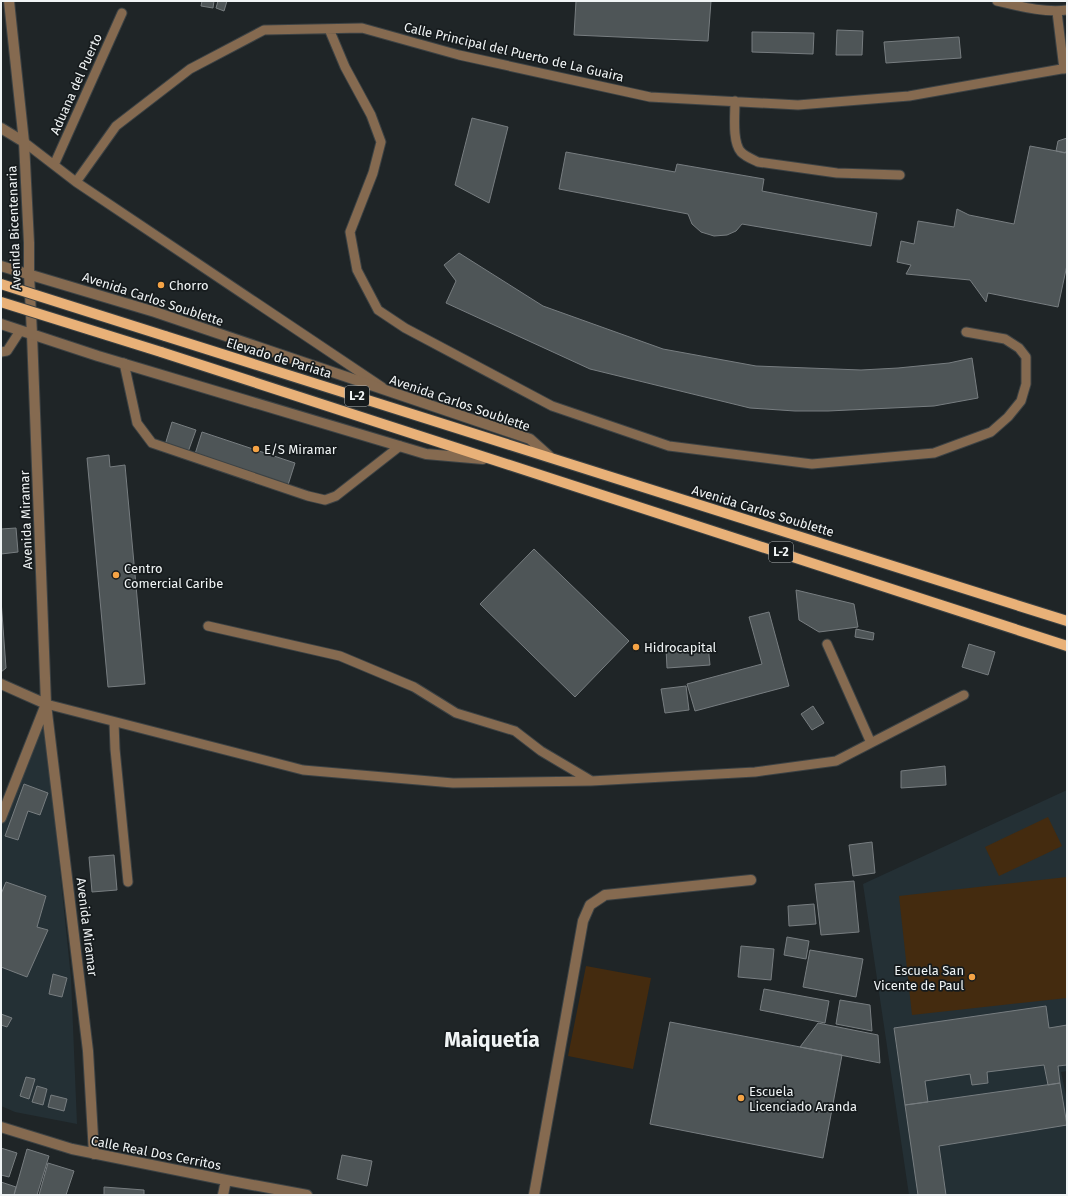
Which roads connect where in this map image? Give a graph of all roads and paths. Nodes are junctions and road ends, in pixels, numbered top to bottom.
1 (9, 1) edge
2 (996, 1) edge
3 (1067, 10) edge
4 (1057, 12) junction
5 (122, 13) dead end
6 (329, 28) junction
7 (1066, 68) edge
8 (735, 101) junction
9 (1, 128) edge
10 (24, 142) junction
11 (54, 165) junction
12 (900, 175) dead end
13 (76, 182) junction
14 (1, 266) edge
15 (29, 274) junction
16 (1, 284) edge
17 (1, 302) edge
18 (1, 324) edge
19 (20, 330) junction
20 (966, 332) dead end
21 (32, 334) junction
22 (1, 352) edge
23 (124, 363) junction
24 (390, 392) junction
25 (400, 446) junction
26 (548, 456) junction
27 (494, 459) junction
28 (1067, 621) edge
29 (208, 626) dead end
30 (827, 644) dead end
31 (1067, 646) edge
32 (1, 684) edge
33 (964, 695) dead end
34 (46, 704) junction
35 (114, 722) junction
36 (871, 743) junction
37 (591, 781) junction
38 (1, 818) edge
39 (751, 880) dead end
40 (128, 882) dead end
41 (1, 1127) edge
42 (94, 1154) junction
43 (226, 1180) junction
44 (223, 1195) edge
45 (307, 1195) edge
46 (534, 1195) edge

1 - 10 street, Avenida Bicentenaria
2 - 4 lane
3 - 4 lane
4 - 7 lane
5 - 11 lane, Aduana del Puerto
6 - 8 lane, Calle Principal del Puerto de La Guaira
6 - 13 lane, Calle Principal del Puerto de La Guaira
6 - 20 lane
7 - 8 lane, Calle Principal del Puerto de La Guaira
8 - 12 lane
9 - 10 street
10 - 11 lane
10 - 15 street, Avenida Bicentenaria
11 - 13 lane
13 - 24 lane
14 - 15 street, Avenida Carlos Soublette / L-2
15 - 21 street, Avenida Bicentenaria
15 - 24 street, Avenida Carlos Soublette / L-2
16 - 26 main road, Elevado de Pariata / L-2, bridge
17 - 27 main road, L-2, bridge
18 - 19 street, L-2
19 - 21 street, L-2
19 - 22 lane
21 - 23 street, L-2
21 - 34 street, Avenida Miramar
23 - 25 street, L-2
23 - 25 lane
24 - 26 street, Avenida Carlos Soublette / L-2
25 - 27 street, L-2
26 - 28 main road, Avenida Carlos Soublette / L-2
27 - 31 main road, L-2
29 - 37 lane
30 - 36 lane
32 - 34 street
33 - 36 lane
34 - 35 lane
34 - 38 street, Avenida Miramar
34 - 42 street, Avenida Miramar
35 - 37 lane
35 - 40 lane
36 - 37 lane
39 - 46 street
41 - 42 street, Calle Real Dos Cerritos
42 - 43 street, Calle Real Dos Cerritos
43 - 44 street
43 - 45 street, Calle Real Dos Cerritos

